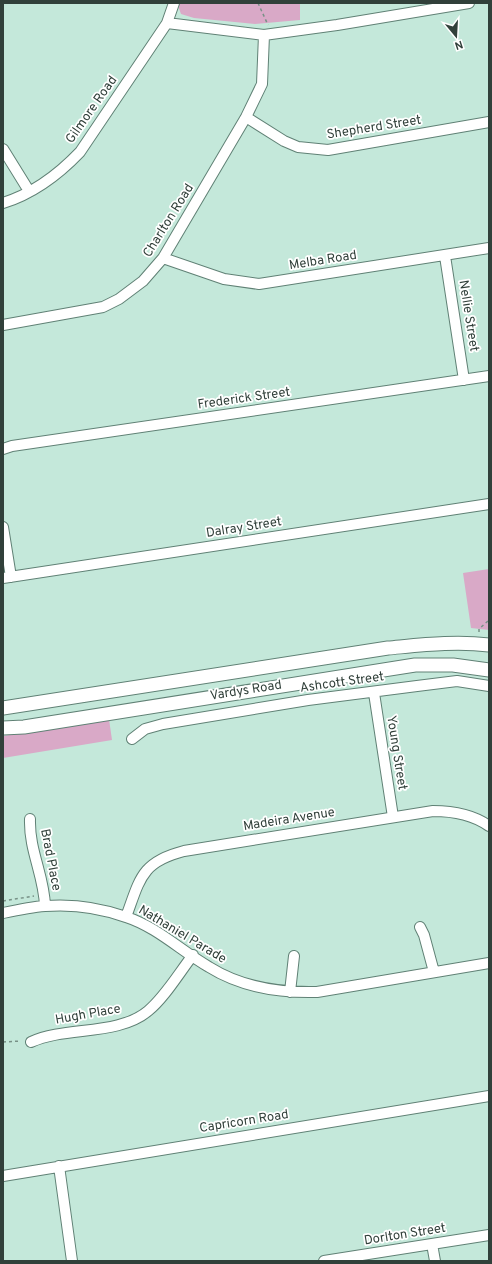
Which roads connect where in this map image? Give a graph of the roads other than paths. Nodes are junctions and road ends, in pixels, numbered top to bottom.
1 (174, 3) edge
2 (469, 3) edge
3 (167, 23) junction
4 (267, 35) junction
5 (246, 117) junction
6 (489, 122) edge
7 (3, 149) edge
8 (30, 191) junction
9 (3, 203) edge
10 (489, 248) edge
11 (445, 256) junction
12 (163, 258) junction
13 (3, 326) edge
14 (489, 376) edge
15 (464, 380) junction
16 (3, 449) edge
17 (489, 504) edge
18 (3, 527) edge
19 (7, 578) edge
20 (489, 645) edge
21 (489, 670) edge
22 (489, 686) edge
23 (374, 693) junction
24 (3, 708) edge
25 (3, 728) edge
26 (132, 739) dead end
27 (393, 817) junction
28 (30, 819) dead end
29 (489, 826) edge
30 (45, 906) junction
31 (3, 913) edge
32 (126, 917) junction
33 (420, 927) dead end
34 (192, 956) junction
35 (294, 956) dead end
36 (489, 963) edge
37 (434, 972) junction
38 (290, 992) junction
39 (31, 1042) road end
40 (489, 1096) edge
41 (59, 1166) junction
42 (3, 1176) edge
43 (489, 1235) edge
44 (432, 1244) junction
45 (72, 1261) edge
46 (324, 1261) edge
47 (435, 1261) edge

1 - 3 street, Gilmore Road
2 - 4 street
3 - 4 street
3 - 8 street, Gilmore Road
4 - 5 street, Charlton Road
5 - 6 street, Shepherd Street
5 - 12 street, Charlton Road
7 - 8 street
8 - 9 street, Gilmore Road
10 - 11 street, Melba Road
11 - 12 street, Melba Road
11 - 15 street, Nellie Street
12 - 13 street, Charlton Road
14 - 15 street, Frederick Street
15 - 16 street, Frederick Street
17 - 19 street, Dalray Street
18 - 19 street
20 - 24 main road, Vardys Road
21 - 25 main road, Vardys Road
22 - 23 street, Ashcott Street
23 - 26 street, Ashcott Street
23 - 27 street, Young Street
27 - 29 street, Madeira Avenue
27 - 32 street, Madeira Avenue
28 - 30 street, Brad Place
30 - 31 street, Nathaniel Parade
30 - 32 street, Nathaniel Parade
32 - 34 street, Nathaniel Parade
33 - 37 street
34 - 38 street, Nathaniel Parade
34 - 39 street, Hugh Place
35 - 38 street
36 - 37 street, Nathaniel Parade
37 - 38 street, Nathaniel Parade
40 - 41 street, Capricorn Road
41 - 42 street, Capricorn Road
41 - 45 street
43 - 44 street, Dorlton Street
44 - 46 street, Dorlton Street
44 - 47 street

